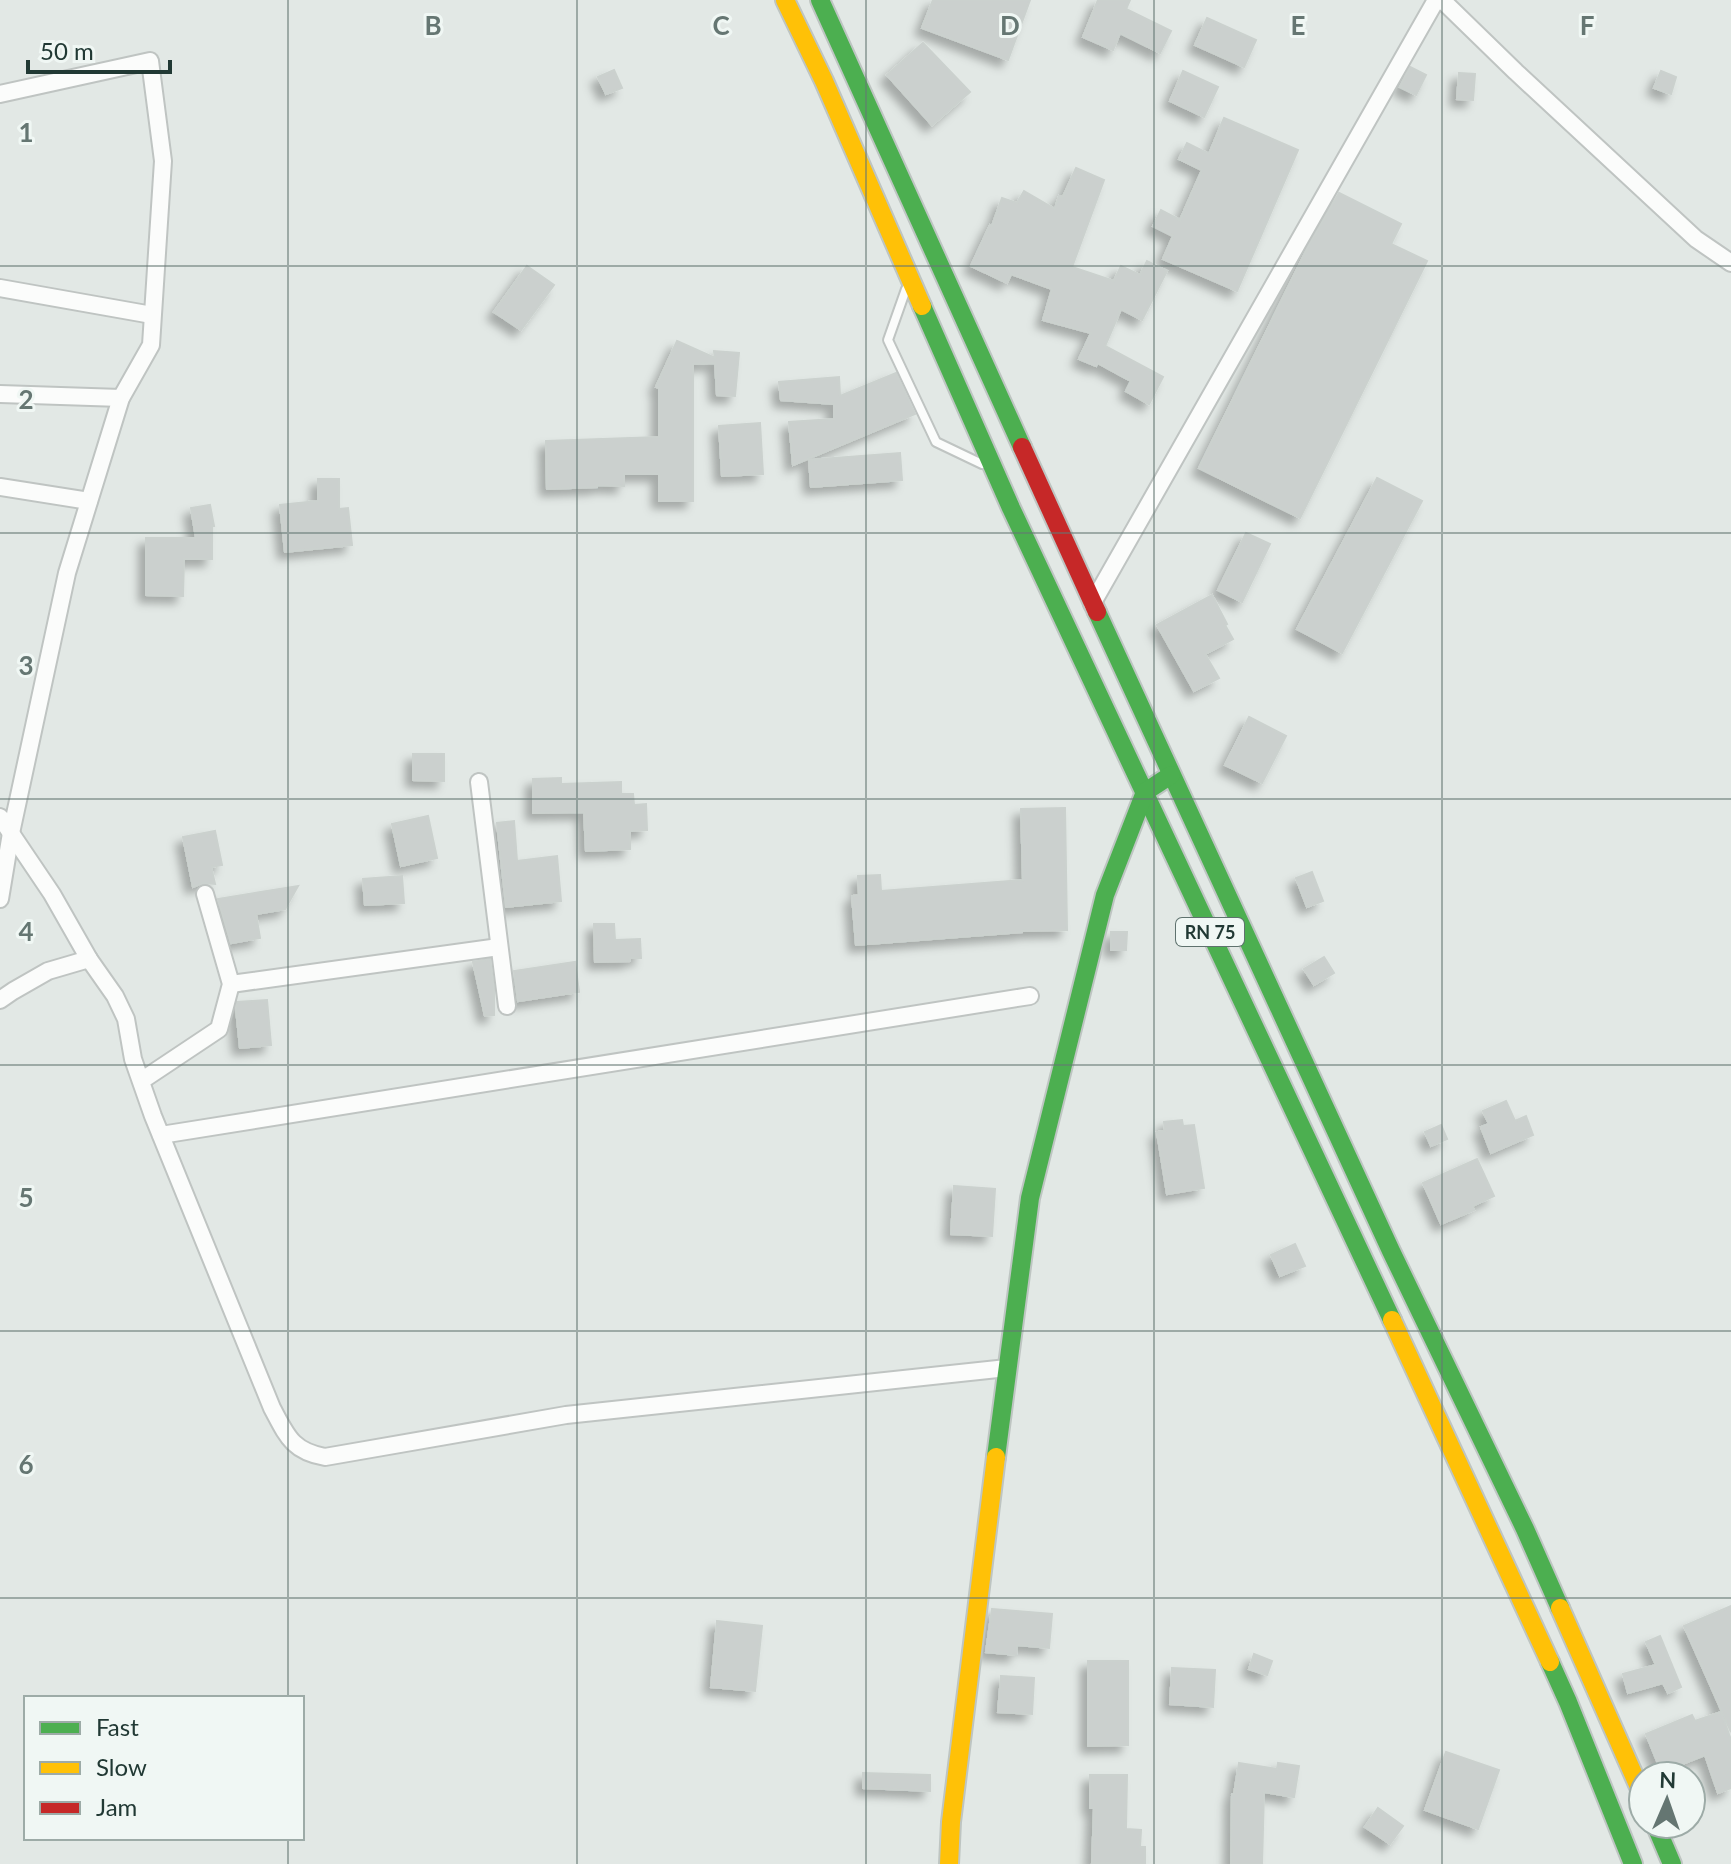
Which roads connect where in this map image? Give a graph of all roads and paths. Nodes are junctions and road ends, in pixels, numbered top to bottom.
1 (785, 0) edge
2 (820, 0) edge
3 (1439, 0) edge
4 (0, 94) edge
5 (1731, 263) edge
6 (910, 277) junction
7 (0, 288) edge
8 (152, 315) junction
9 (0, 394) edge
10 (121, 398) junction
11 (995, 470) junction
12 (0, 487) edge
13 (89, 501) junction
14 (1092, 604) junction
15 (1171, 775) junction
16 (479, 782) dead end
17 (1145, 792) junction
18 (0, 817) edge
19 (11, 833) junction
20 (205, 894) dead end
21 (0, 899) edge
22 (499, 947) junction
23 (89, 959) junction
24 (231, 984) junction
25 (1030, 996) dead end
26 (0, 1000) edge
27 (507, 1006) dead end
28 (147, 1077) dead end
29 (161, 1135) junction
30 (1007, 1368) junction
31 (1627, 1760) edge
32 (1662, 1840) edge
33 (949, 1864) edge
34 (1633, 1864) edge
35 (1672, 1864) edge

1 - 6 main road, RN 75
2 - 14 main road, RN 75
3 - 5 street
3 - 14 street
4 - 8 street
6 - 11 main road, RN 75
6 - 11 lane
7 - 8 street
8 - 10 street
9 - 10 street
10 - 13 street
11 - 17 main road, RN 75
12 - 13 street
13 - 19 street
14 - 15 main road, RN 75
15 - 17 main road
15 - 31 main road, RN 75
16 - 22 street
17 - 30 main road
17 - 34 main road, RN 75
18 - 19 street
19 - 21 street
19 - 23 street
20 - 24 street
22 - 24 street
22 - 27 street
23 - 26 street
23 - 29 street
24 - 28 street
25 - 29 street
29 - 30 street
30 - 33 main road
32 - 35 main road

